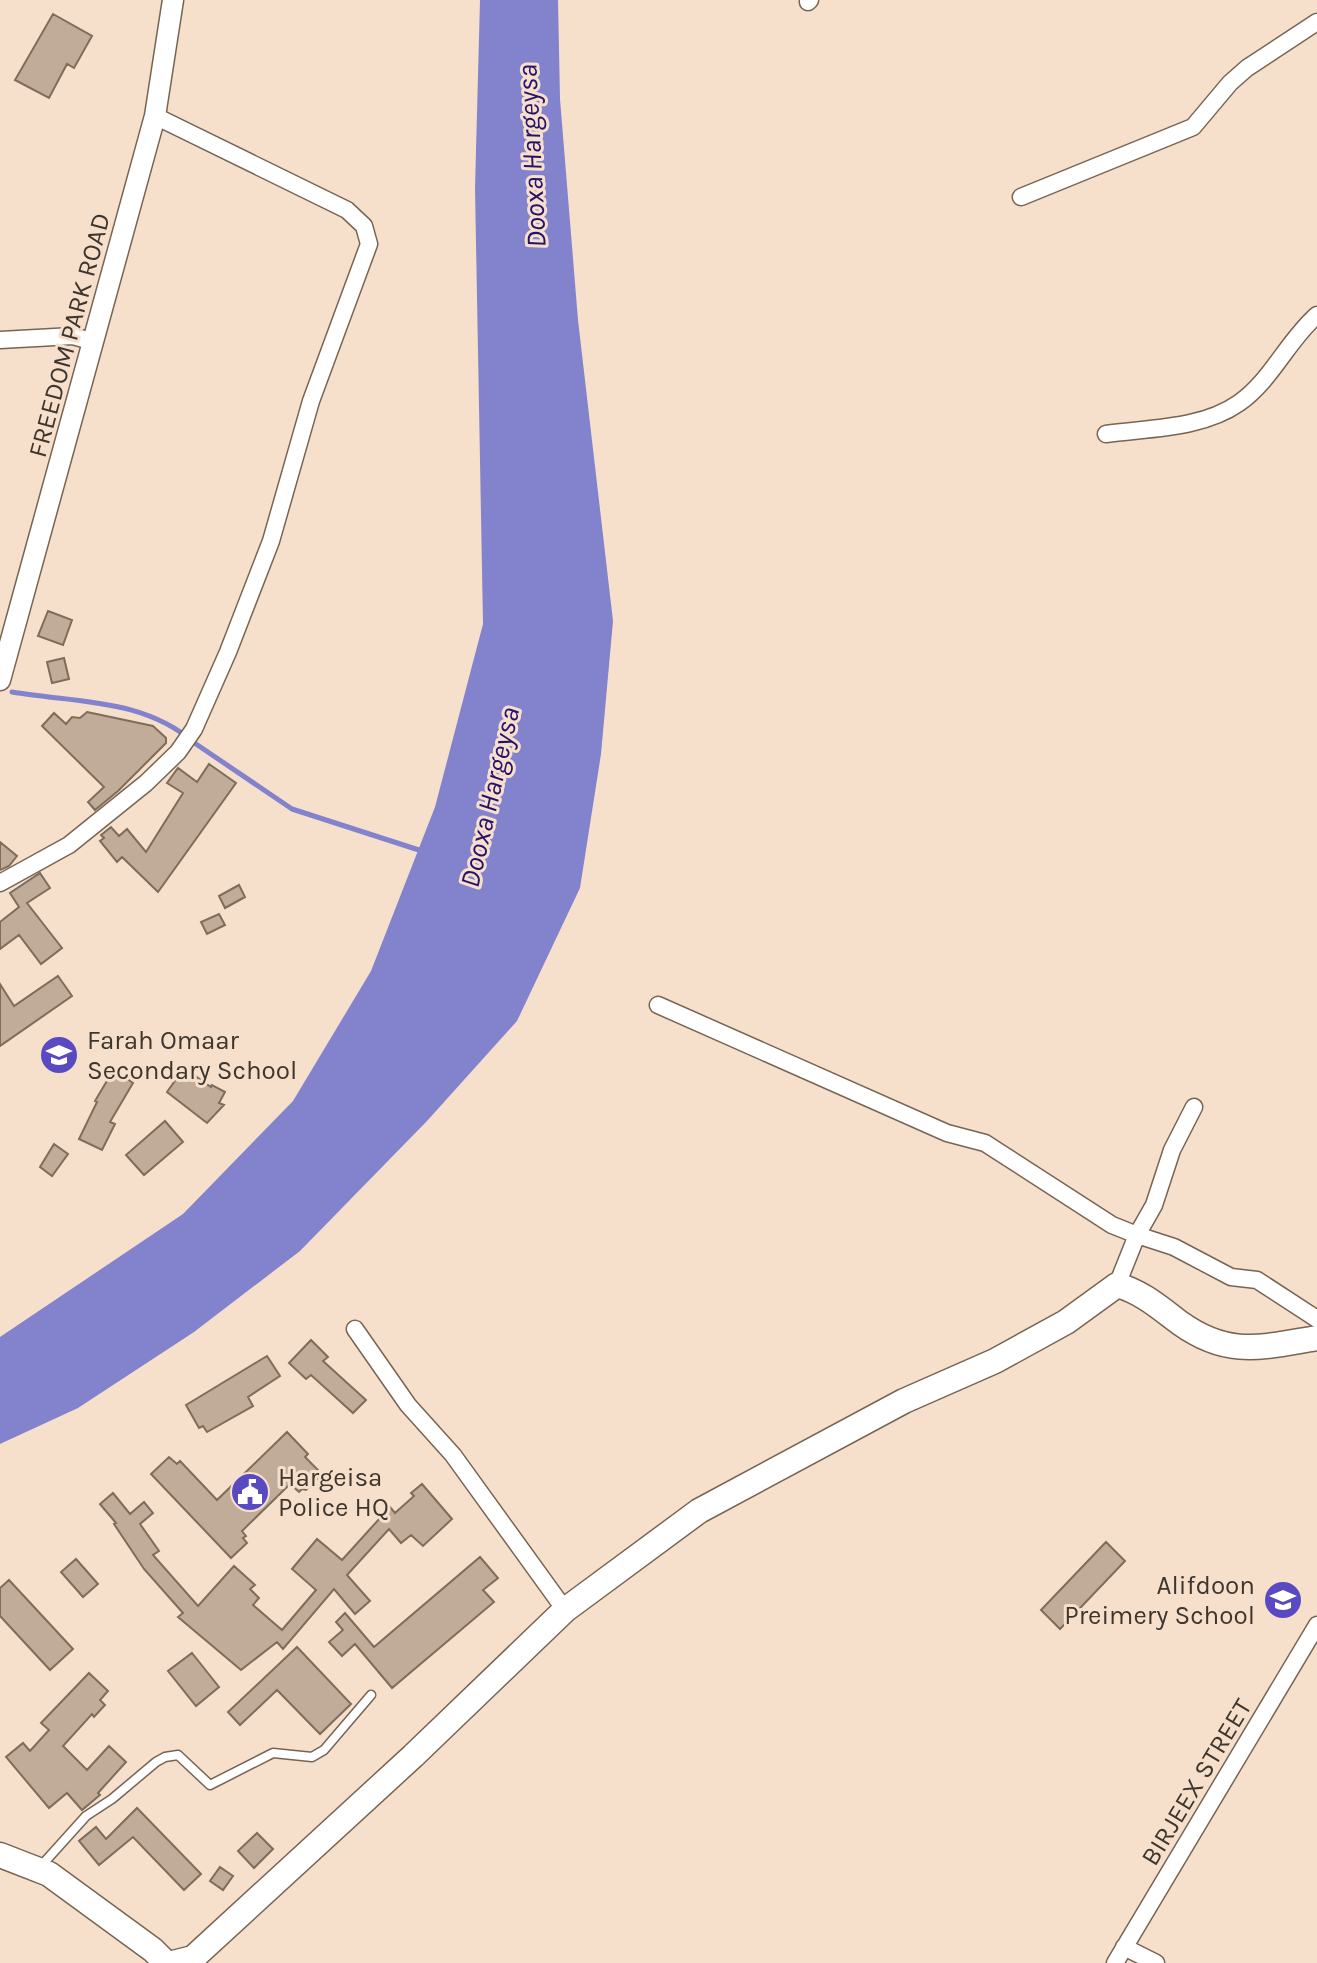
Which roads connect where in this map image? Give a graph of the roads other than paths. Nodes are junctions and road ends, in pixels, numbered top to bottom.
1 (173, 0) edge
2 (1317, 22) edge
3 (155, 116) junction
4 (1021, 197) dead end
5 (1317, 315) edge
6 (0, 340) edge
7 (94, 342) junction
8 (1106, 434) dead end
9 (0, 680) edge
10 (0, 883) edge
11 (658, 1005) dead end
12 (1194, 1107) dead end
13 (1137, 1235) junction
14 (1117, 1285) junction
15 (1317, 1319) edge
16 (355, 1329) dead end
17 (1317, 1338) edge
18 (565, 1610) junction
19 (1317, 1625) edge
20 (371, 1695) dead end
21 (0, 1855) edge
22 (38, 1870) junction
23 (1124, 1947) junction
24 (166, 1963) edge
25 (173, 1963) edge
26 (1115, 1963) edge
27 (1156, 1963) edge

1 - 3 street, FREEDOM PARK ROAD
2 - 4 street
3 - 7 street, FREEDOM PARK ROAD
3 - 10 street
5 - 8 street
6 - 7 street
7 - 9 street, FREEDOM PARK ROAD
11 - 13 street
12 - 13 street
13 - 14 street
13 - 15 street
14 - 17 main road
14 - 18 main road
16 - 18 street
18 - 25 main road
19 - 23 street, BIRJEEX STREET
20 - 22 lane
21 - 22 main road
22 - 24 main road
23 - 26 street, BIRJEEX STREET
23 - 27 street

